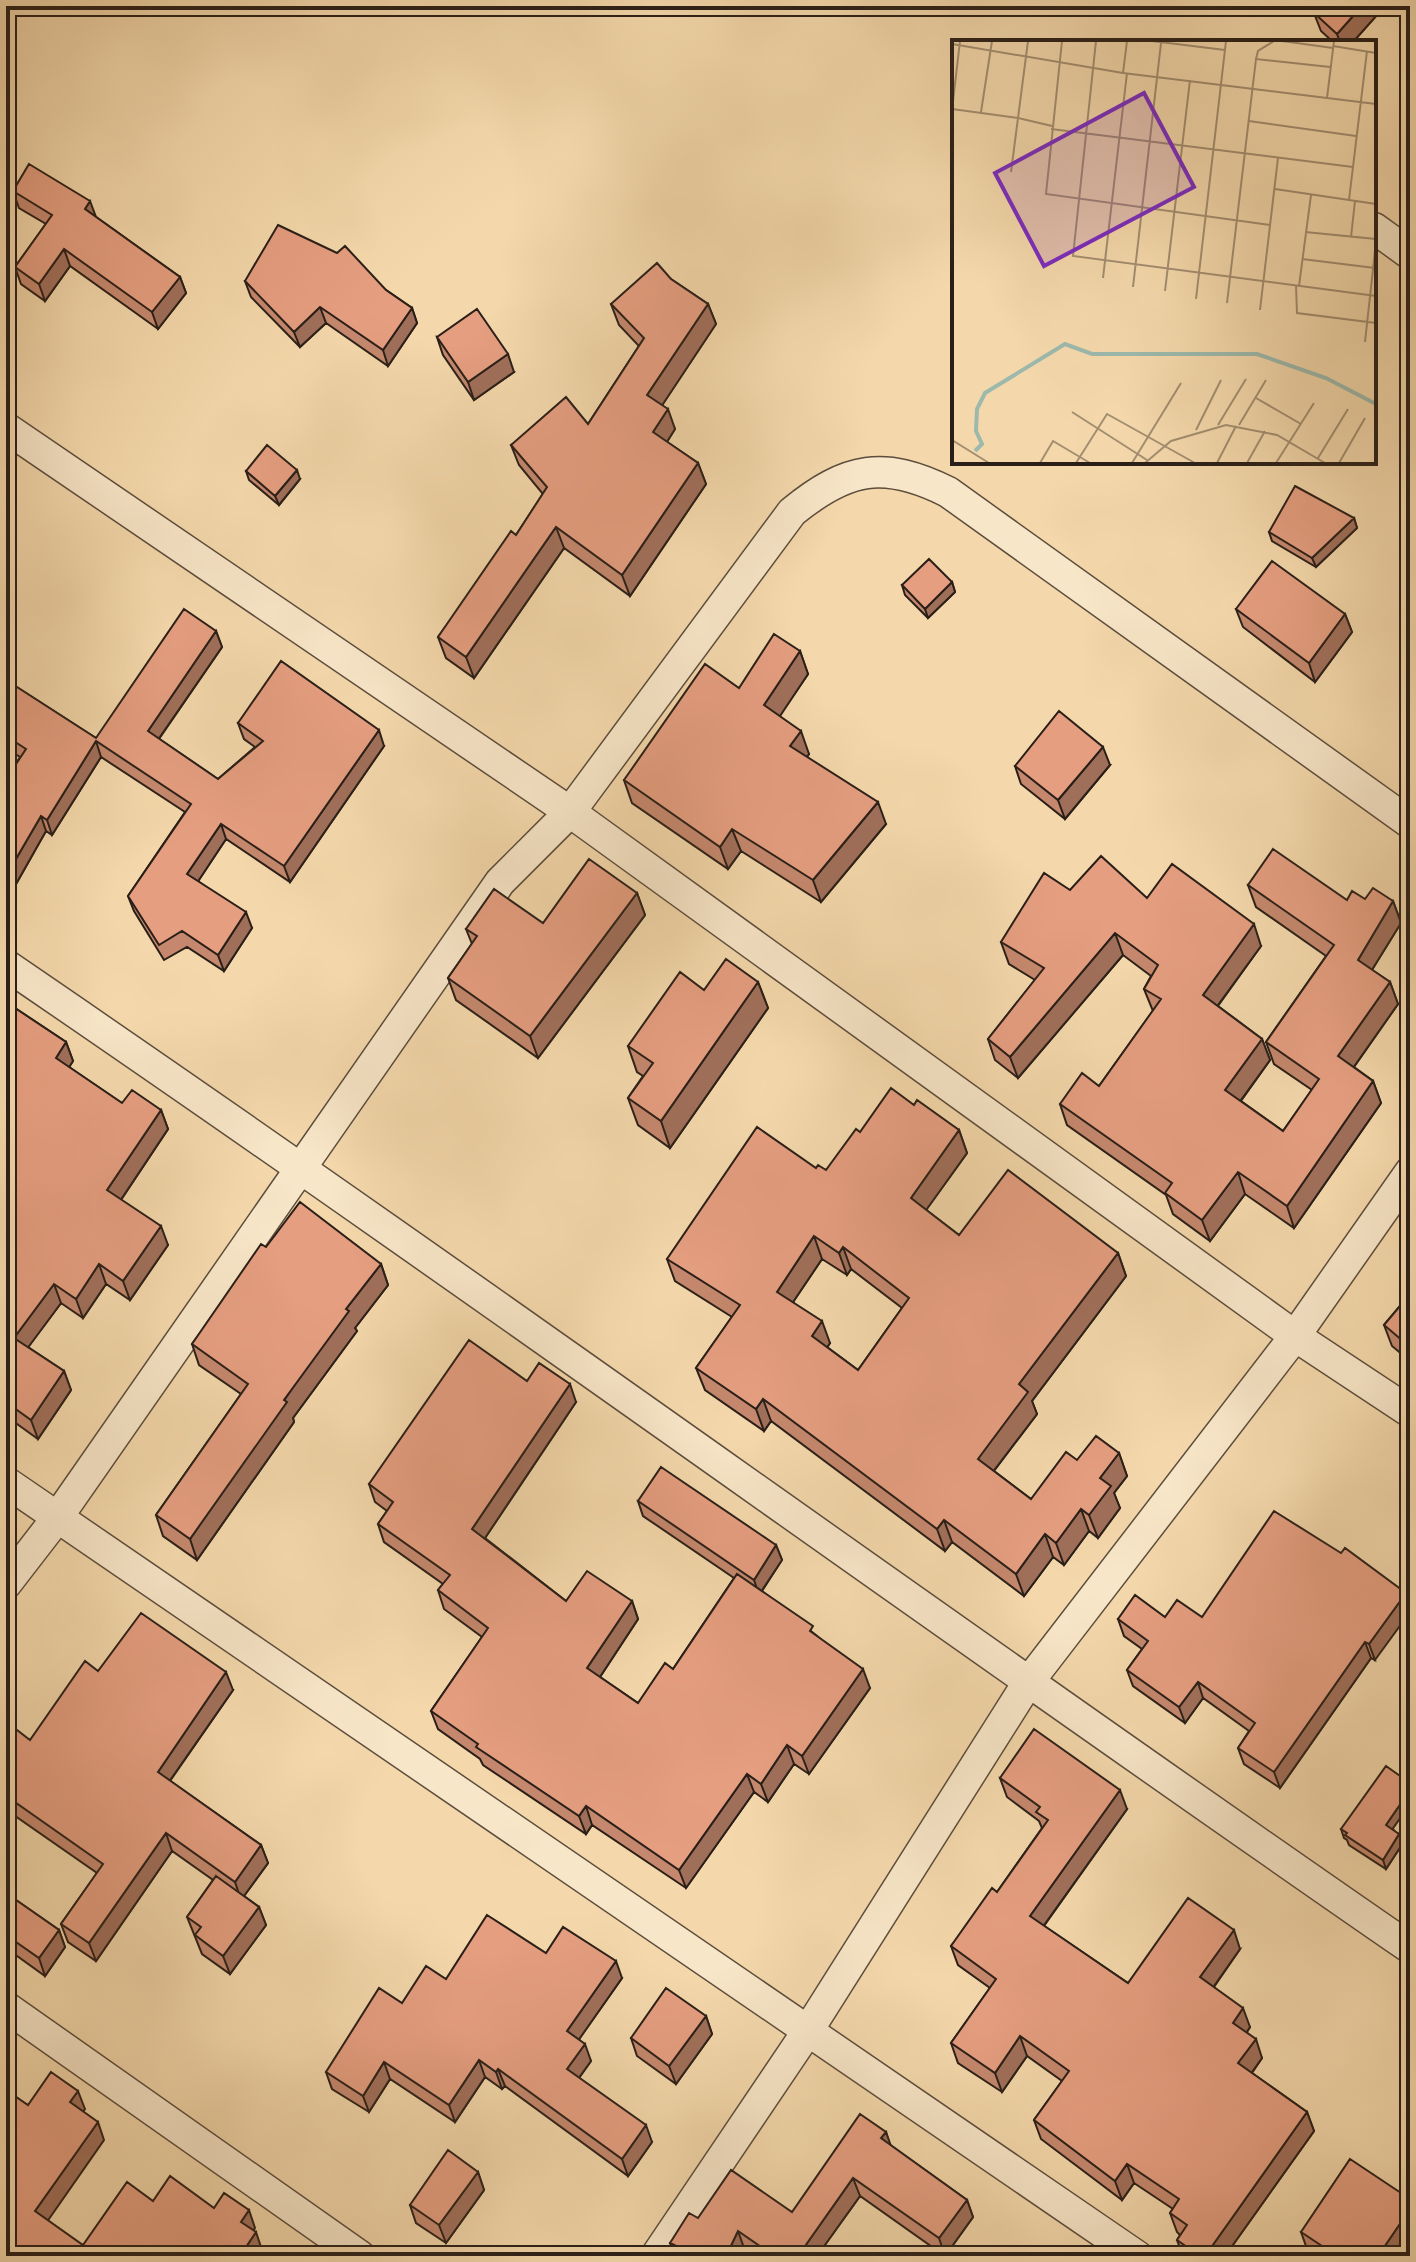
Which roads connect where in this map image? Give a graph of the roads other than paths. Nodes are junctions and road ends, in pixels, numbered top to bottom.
1 (1376, 229) edge
2 (1410, 254) edge
3 (6, 428) edge
4 (570, 812) junction
5 (1410, 823) edge
6 (6, 965) edge
7 (302, 1167) junction
8 (1410, 1172) edge
9 (1295, 1336) junction
10 (1410, 1412) edge
11 (6, 1482) edge
12 (57, 1518) junction
13 (6, 1584) edge
14 (1027, 1684) junction
15 (1410, 1948) edge
16 (6, 2007) edge
17 (807, 2032) junction
18 (360, 2256) edge
19 (656, 2256) edge
20 (1137, 2256) edge

1 - 2 street
3 - 4 street
4 - 5 street
4 - 7 street
4 - 9 street
6 - 7 street
7 - 12 street
7 - 14 street
8 - 9 street
9 - 10 street
9 - 14 street
11 - 12 street
12 - 13 street
12 - 17 street
14 - 15 street
14 - 17 street
16 - 18 street
17 - 19 street
17 - 20 street

